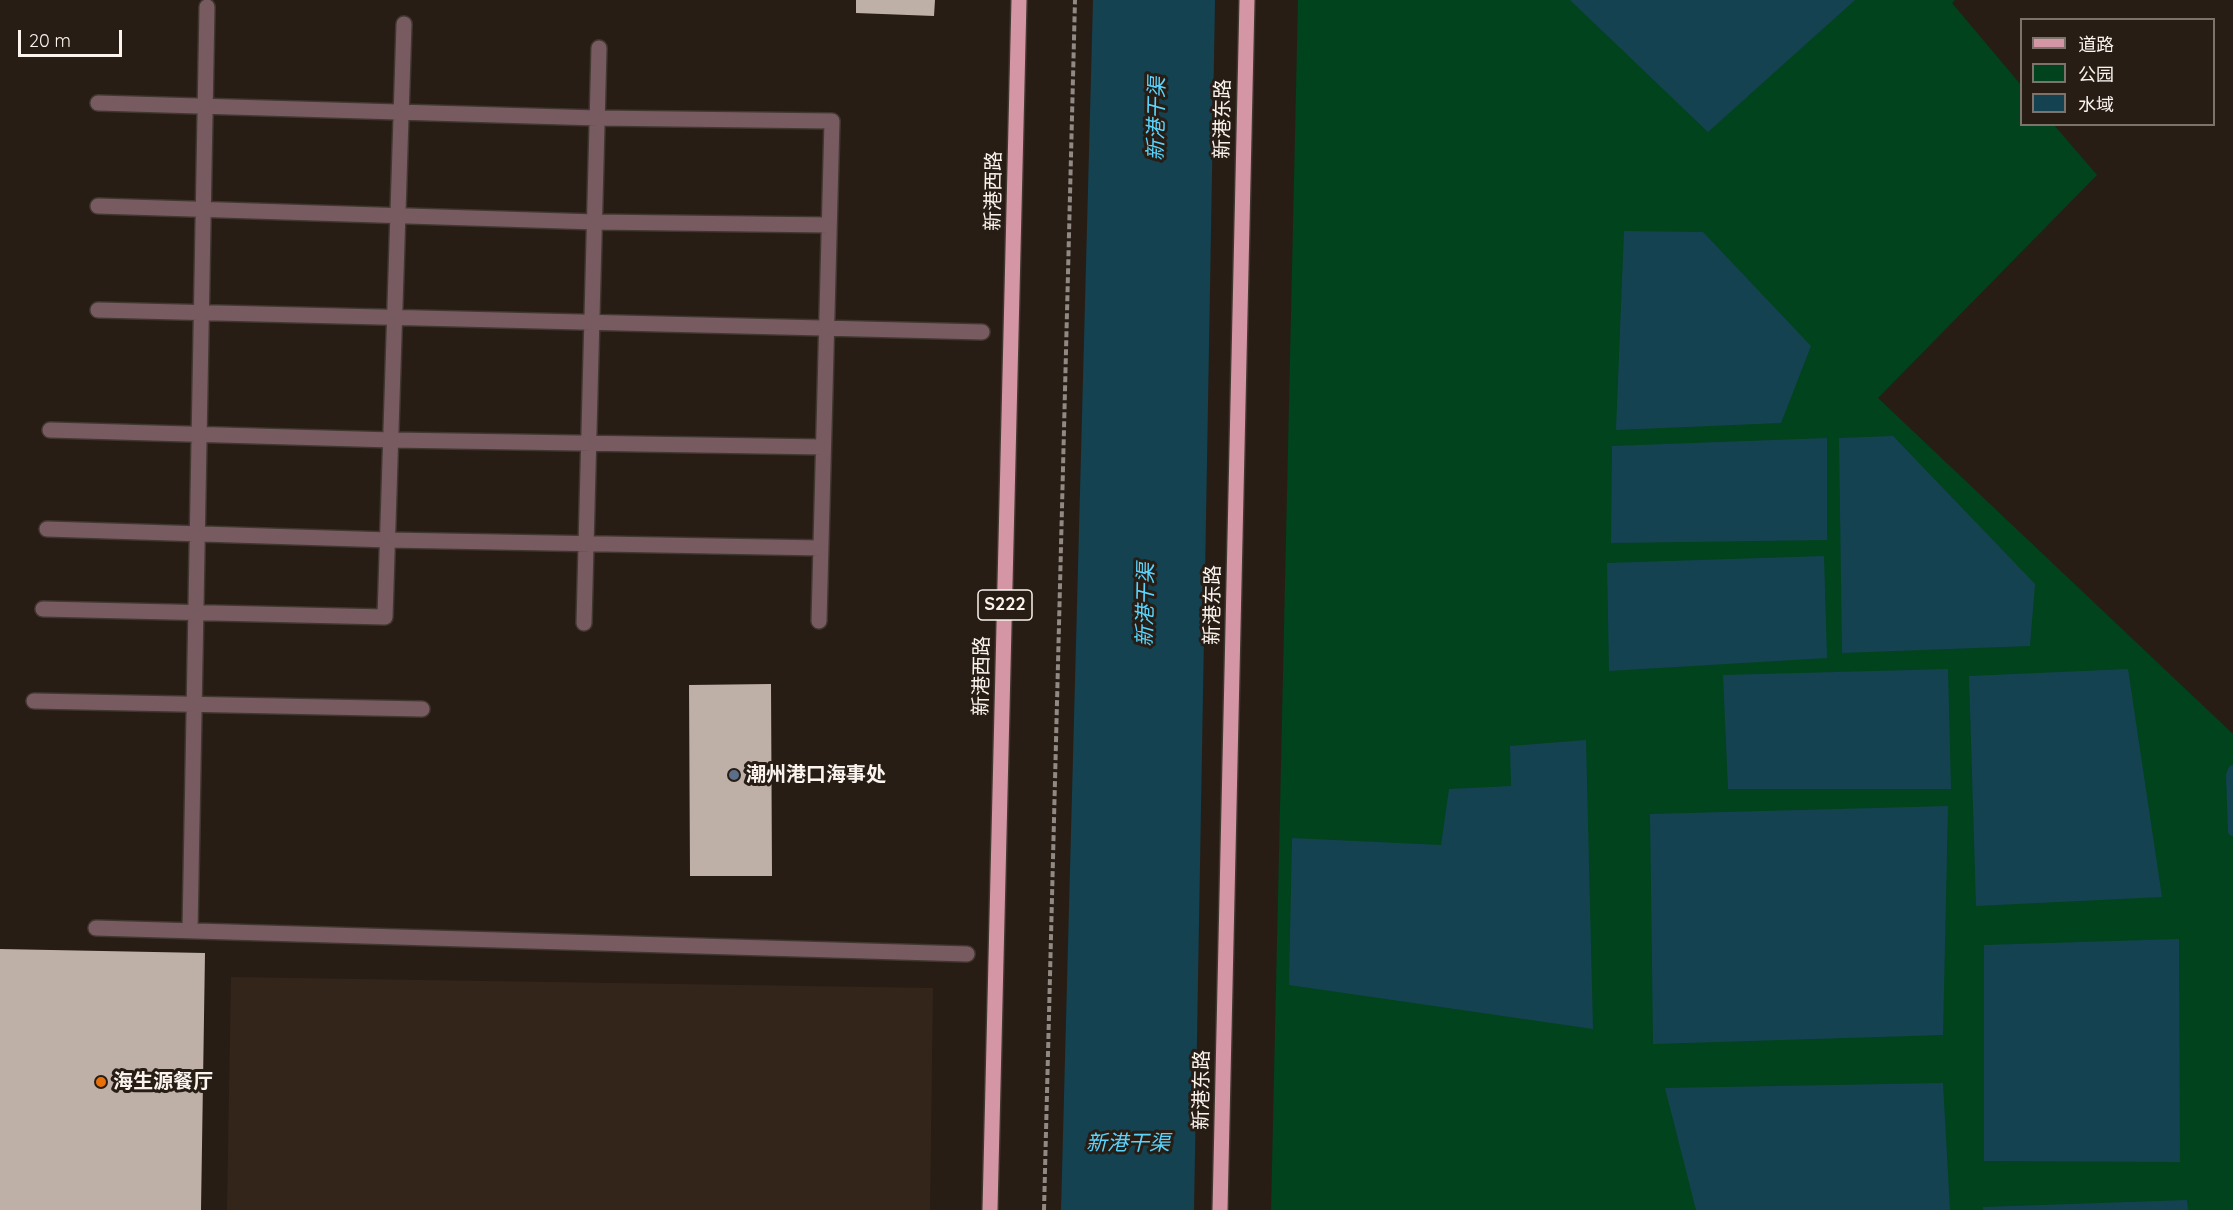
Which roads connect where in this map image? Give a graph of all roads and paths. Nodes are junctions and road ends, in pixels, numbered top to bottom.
1 (1019, 0) edge
2 (1075, 0) edge
3 (1247, 0) edge
4 (207, 7) dead end
5 (404, 24) dead end
6 (599, 48) dead end
7 (98, 103) dead end
8 (206, 106) junction
9 (402, 112) junction
10 (597, 118) junction
11 (98, 206) dead end
12 (204, 209) junction
13 (398, 216) junction
14 (595, 222) junction
15 (829, 225) junction
16 (98, 310) dead end
17 (202, 313) junction
18 (396, 318) junction
19 (592, 322) junction
20 (826, 329) junction
21 (982, 332) dead end
22 (50, 430) dead end
23 (200, 435) junction
24 (392, 440) junction
25 (589, 442) junction
26 (823, 447) junction
27 (47, 529) dead end
28 (197, 534) junction
29 (389, 540) junction
30 (586, 544) junction
31 (821, 548) junction
32 (43, 609) dead end
33 (195, 614) junction
34 (819, 621) dead end
35 (584, 624) dead end
36 (34, 701) dead end
37 (193, 704) junction
38 (422, 709) dead end
39 (96, 928) dead end
40 (190, 931) junction
41 (967, 954) dead end
42 (990, 1210) edge
43 (1044, 1210) edge
44 (1220, 1210) edge

1 - 42 main road, 新港西路 / S222
2 - 43 path
3 - 44 main road, 新港东路
4 - 8 street
5 - 9 street
6 - 10 street
7 - 8 street
8 - 9 street
8 - 12 street
9 - 10 street
9 - 13 street
10 - 14 street
10 - 15 street
11 - 12 street
12 - 13 street
12 - 17 street
13 - 14 street
13 - 18 street
14 - 15 street
14 - 19 street
15 - 20 street
16 - 17 street
17 - 18 street
17 - 23 street
18 - 19 street
18 - 24 street
19 - 20 street
19 - 25 street
20 - 21 street
20 - 26 street
22 - 23 street
23 - 24 street
23 - 28 street
24 - 25 street
24 - 29 street
25 - 26 street
25 - 30 street
26 - 31 street
27 - 28 street
28 - 29 street
28 - 33 street
29 - 30 street
29 - 33 street
30 - 31 street
30 - 35 street
31 - 34 street
32 - 33 street
33 - 37 street
36 - 37 street
37 - 38 street
37 - 40 street
39 - 40 street
40 - 41 street

